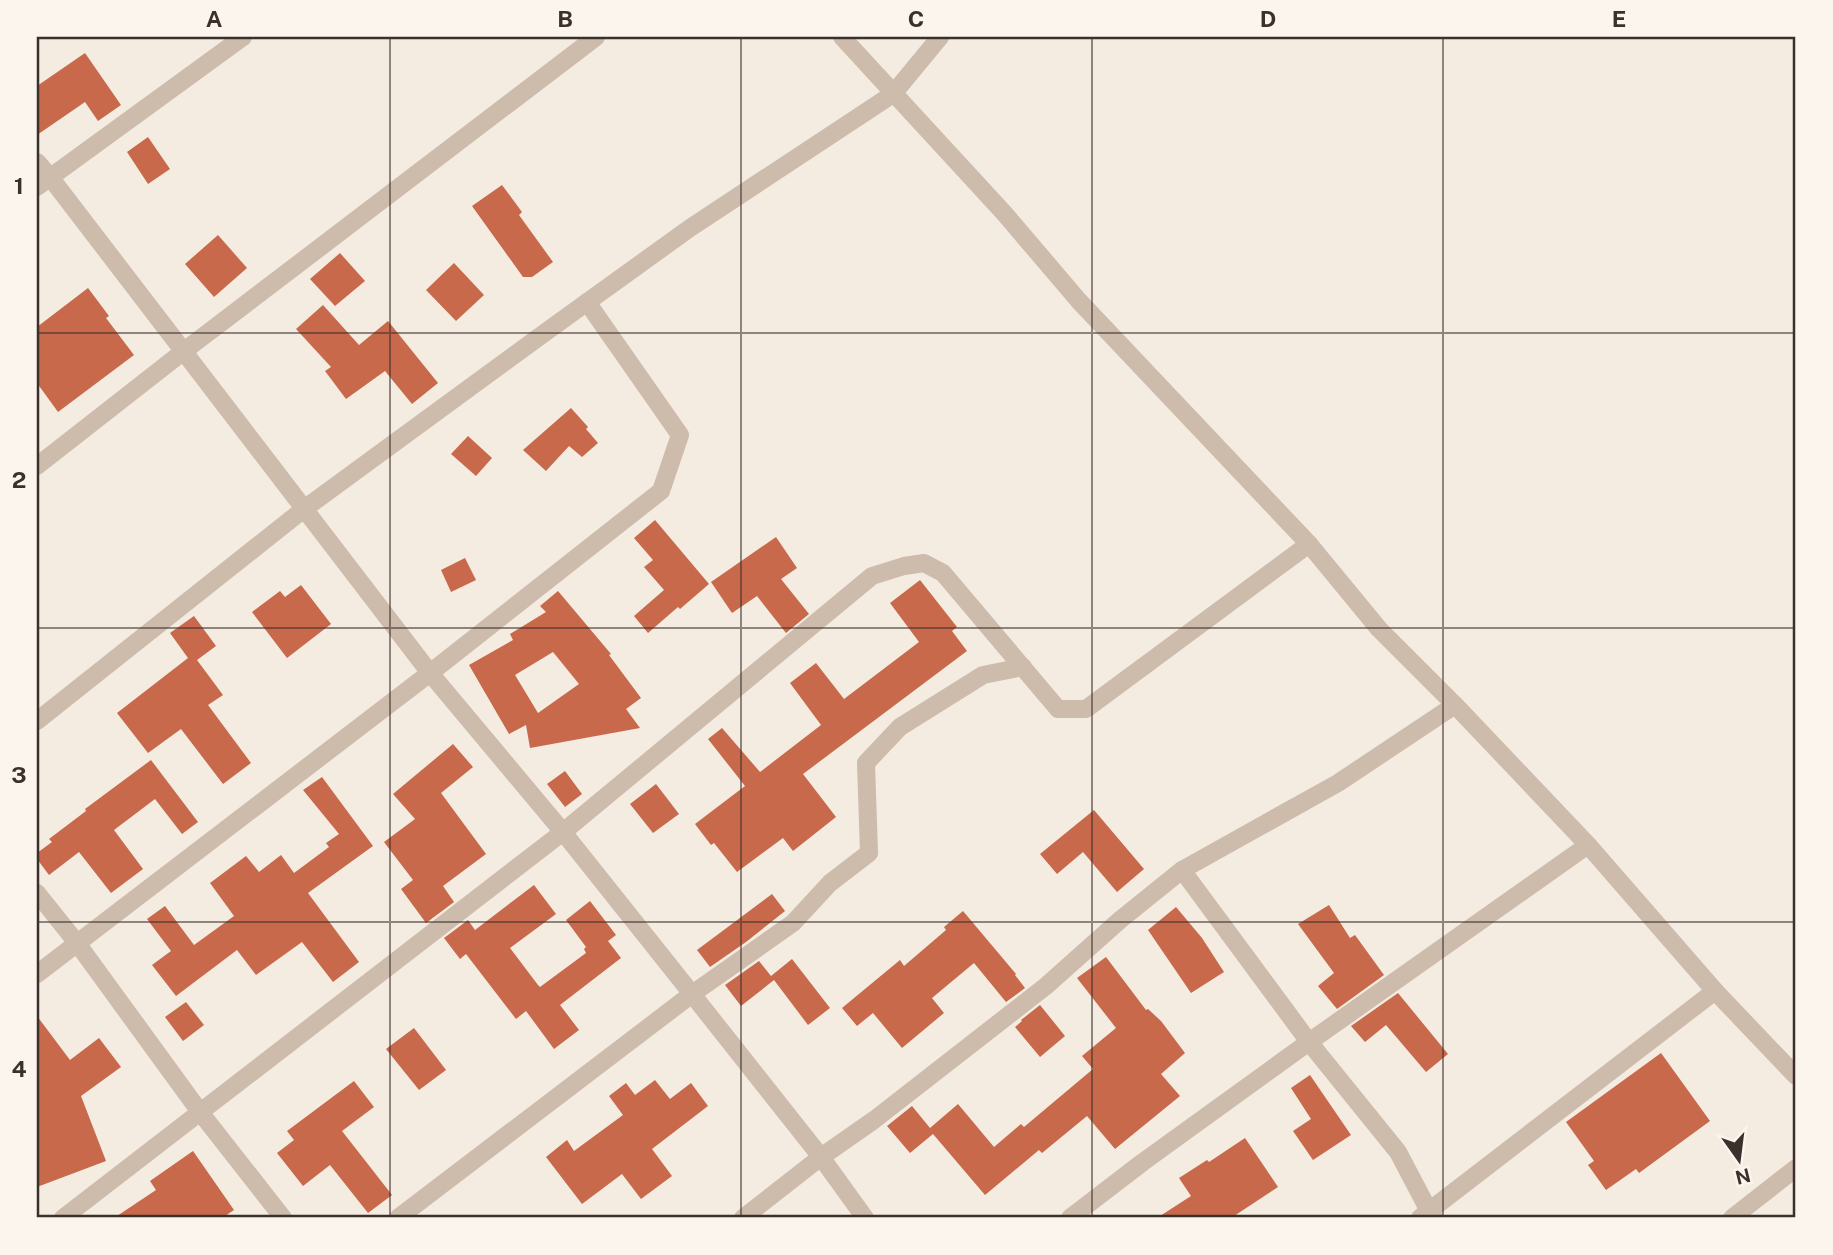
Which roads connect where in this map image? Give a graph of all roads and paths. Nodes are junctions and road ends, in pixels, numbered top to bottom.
1 (243, 37) edge
2 (596, 37) edge
3 (842, 37) edge
4 (940, 37) edge
5 (893, 94) junction
6 (37, 162) edge
7 (43, 182) edge
8 (587, 302) junction
9 (184, 351) junction
10 (37, 466) edge
11 (304, 509) junction
12 (1309, 544) junction
13 (1023, 667) junction
14 (430, 673) junction
15 (1455, 705) junction
16 (37, 722) edge
17 (563, 832) junction
18 (1588, 845) junction
19 (1182, 870) junction
20 (37, 893) edge
21 (77, 943) junction
22 (37, 974) edge
23 (1715, 991) junction
24 (692, 994) junction
25 (1309, 1042) junction
26 (1796, 1076) edge
27 (200, 1112) junction
28 (821, 1157) junction
29 (1796, 1168) edge
30 (1428, 1216) edge
31 (63, 1218) edge
32 (284, 1218) edge
33 (398, 1218) edge
34 (743, 1218) edge
35 (865, 1218) edge
36 (1070, 1218) edge
37 (1732, 1218) edge

1 - 7 street
2 - 9 street
3 - 5 street
4 - 5 street
5 - 8 street
5 - 12 street
6 - 7 street
7 - 9 street
8 - 11 street
8 - 14 street
9 - 10 street
9 - 11 street
11 - 14 street
11 - 16 street
12 - 13 street
12 - 15 street
13 - 17 street
13 - 24 street
14 - 17 street
14 - 21 street
15 - 18 street
15 - 19 street
17 - 24 street
17 - 27 street
18 - 23 street
18 - 25 street
19 - 25 street
19 - 28 street
20 - 21 street
21 - 22 street
21 - 27 street
23 - 26 street
23 - 30 street
24 - 28 street
24 - 33 street
25 - 30 street
25 - 36 street
27 - 31 street
27 - 32 street
28 - 34 street
28 - 35 street
29 - 37 street

